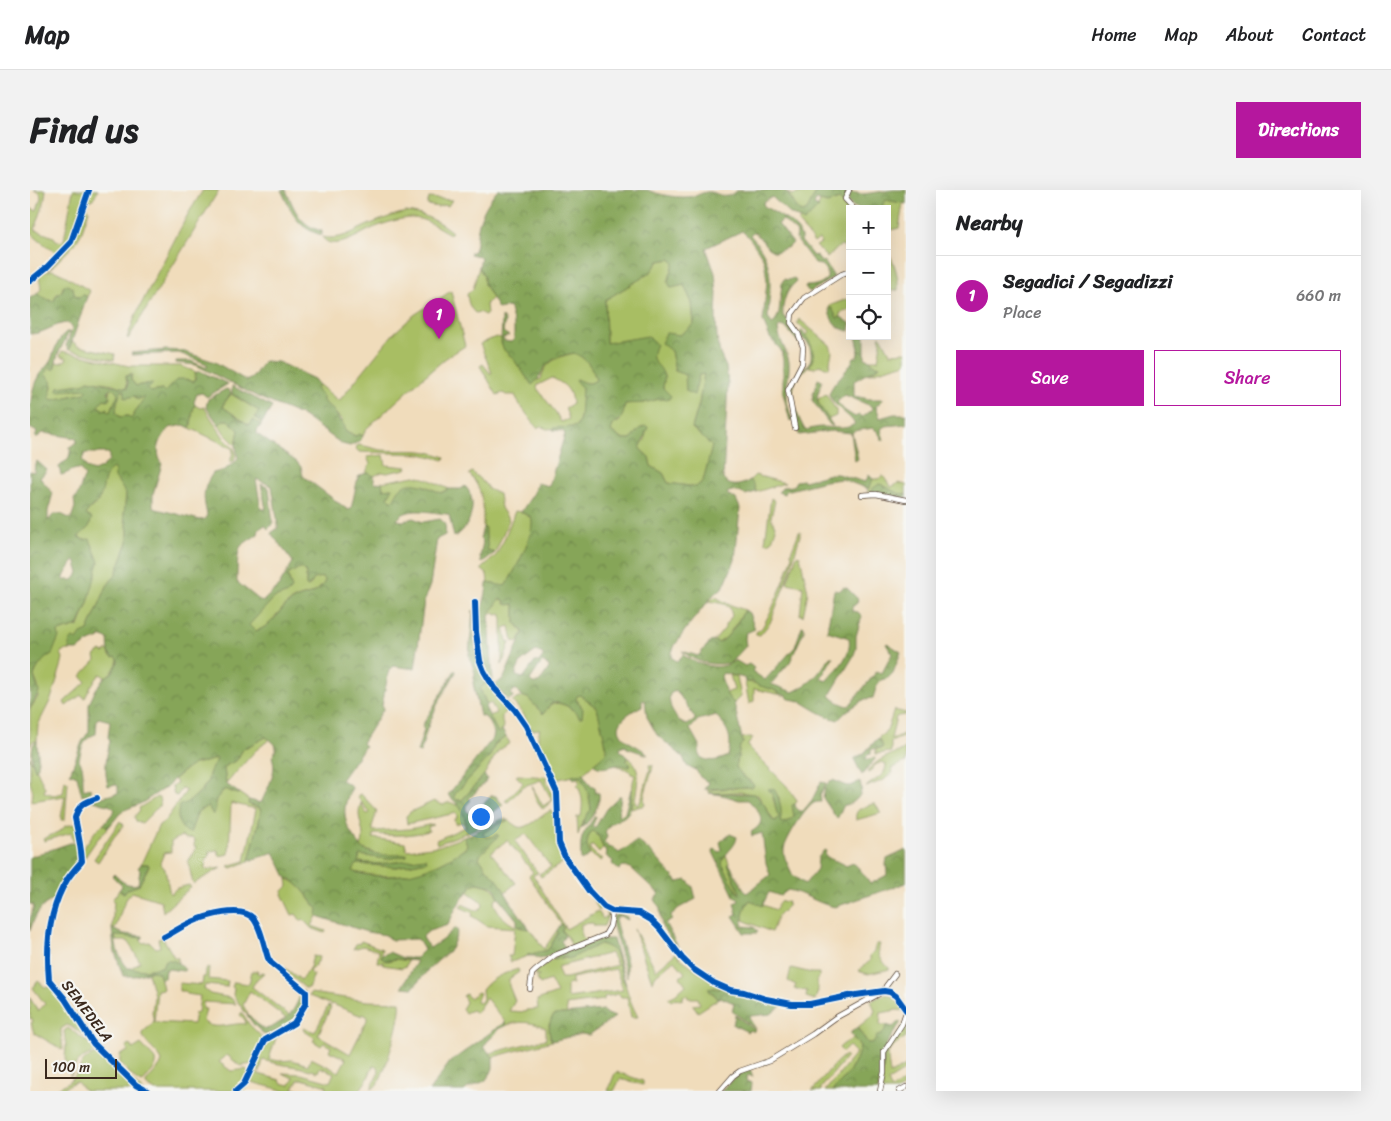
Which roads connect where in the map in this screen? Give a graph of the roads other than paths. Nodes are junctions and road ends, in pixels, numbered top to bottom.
1 (89, 190) edge
2 (848, 190) edge
3 (851, 205) edge
4 (846, 272) edge
5 (30, 281) edge
6 (795, 428) dead end
7 (862, 495) dead end
8 (906, 500) edge
9 (475, 602) dead end
10 (97, 798) dead end
11 (615, 912) junction
12 (164, 937) dead end
13 (895, 974) dead end
14 (530, 989) dead end
15 (884, 992) junction
16 (906, 1011) edge
17 (906, 1087) edge
18 (147, 1091) edge
19 (236, 1091) edge
20 (720, 1091) edge
21 (880, 1091) edge
22 (899, 1091) edge

1 - 5 street
2 - 3 street
4 - 6 street
7 - 8 street
9 - 11 street
10 - 18 street, SEMEDELA
11 - 14 street
11 - 15 street
12 - 19 street
13 - 15 street
15 - 16 street
15 - 20 street
16 - 21 street
17 - 22 street

